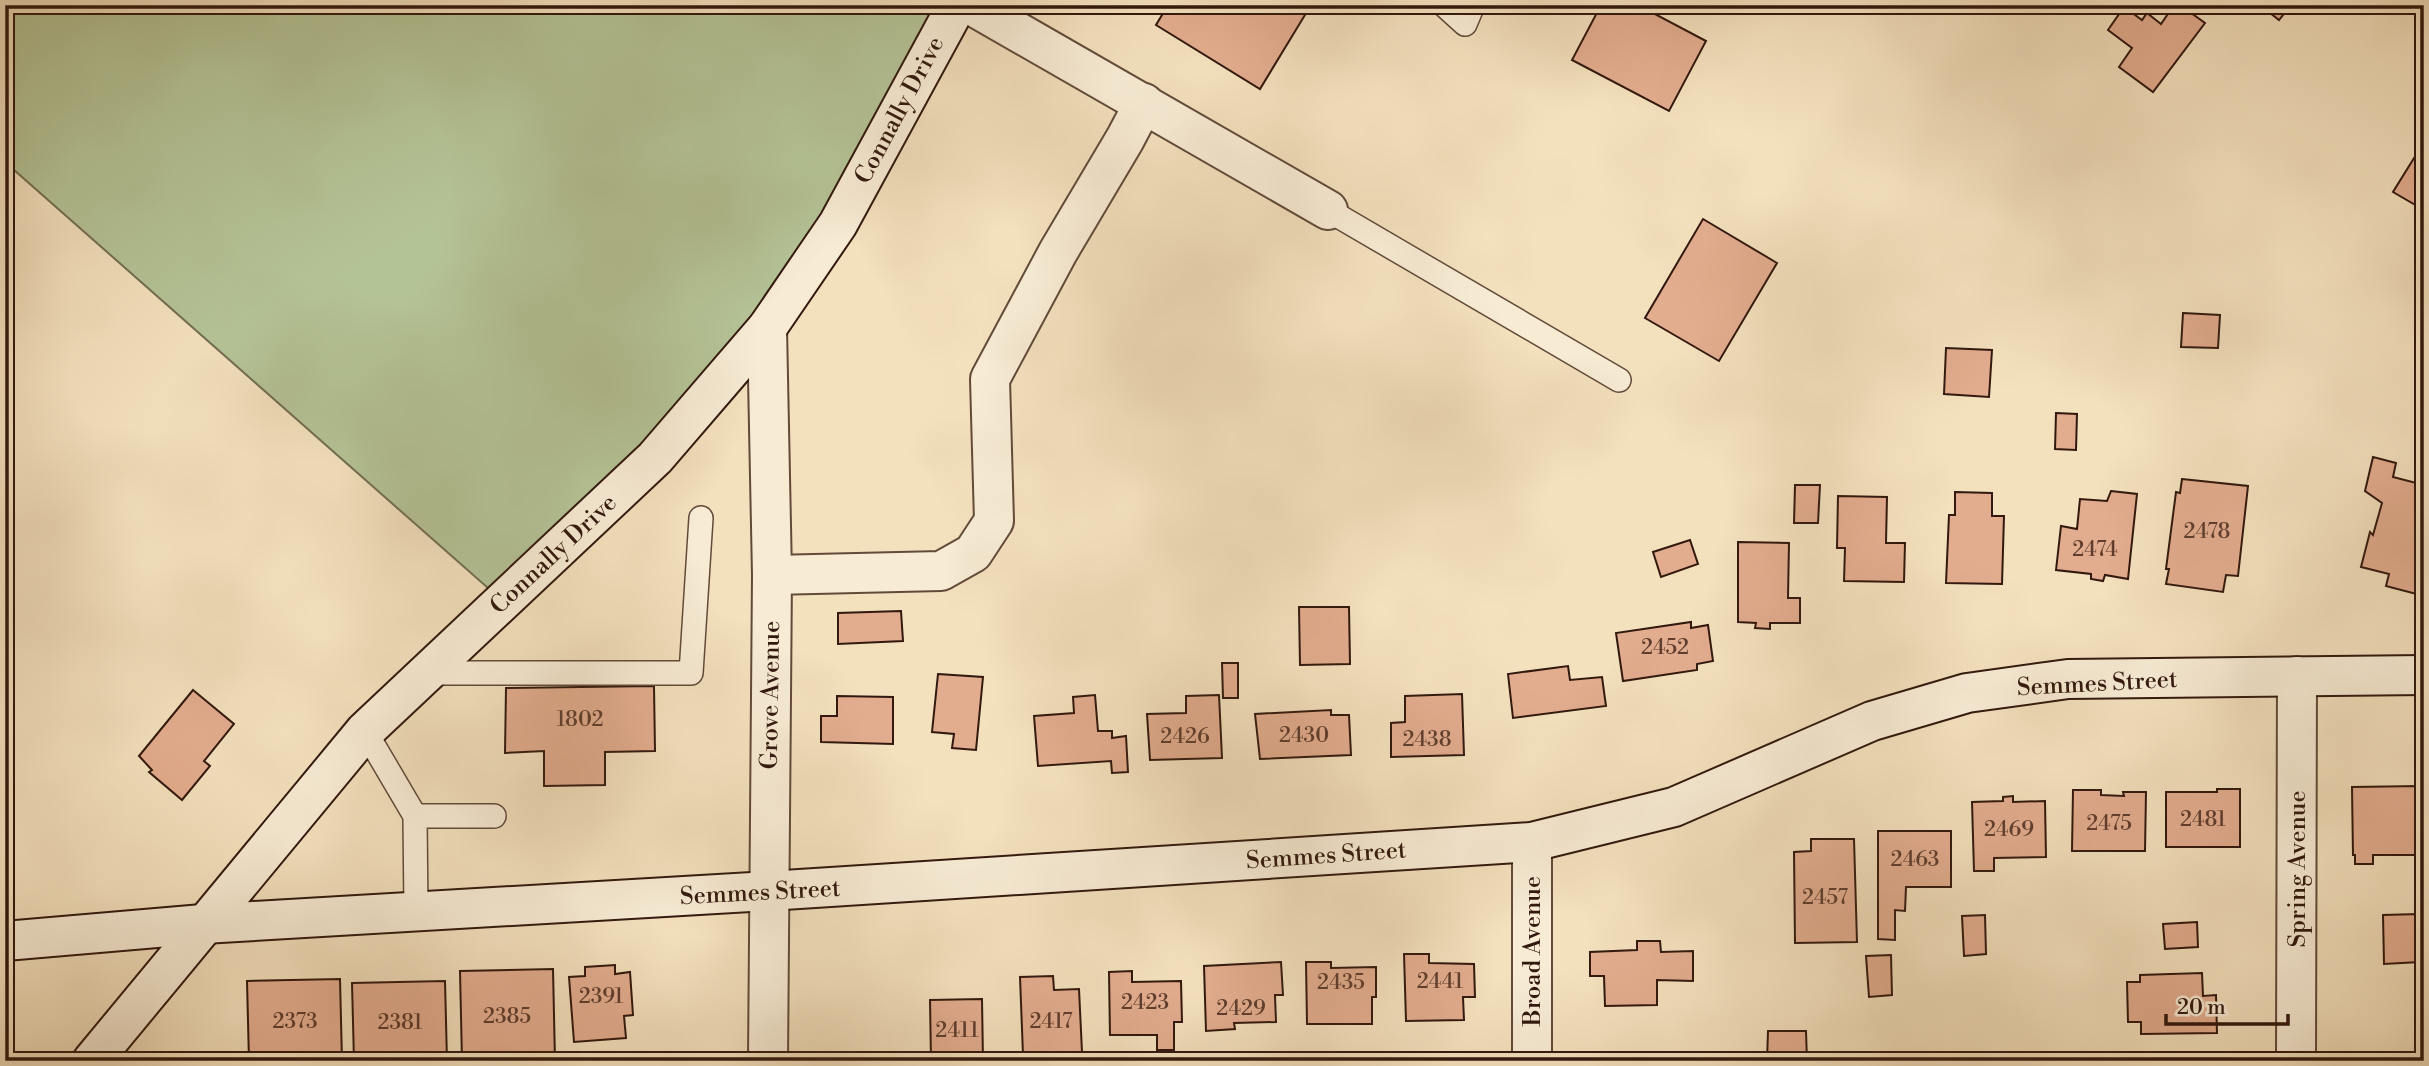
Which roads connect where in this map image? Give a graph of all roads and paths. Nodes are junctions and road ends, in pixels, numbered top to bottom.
1 (957, 5) edge
2 (971, 5) edge
3 (1444, 5) edge
4 (1473, 5) edge
5 (1144, 103) junction
6 (1328, 210) joint
7 (768, 328) junction
8 (1619, 380) dead end
9 (701, 518) dead end
10 (772, 575) junction
11 (428, 673) junction
12 (2424, 675) edge
13 (2297, 676) junction
14 (365, 731) junction
15 (415, 816) junction
16 (494, 816) dead end
17 (1532, 842) junction
18 (768, 891) junction
19 (416, 912) junction
20 (203, 925) junction
21 (5, 941) edge
22 (92, 1061) edge
23 (768, 1061) edge
24 (1532, 1061) edge
25 (2296, 1061) edge

1 - 7 street, Connally Drive
2 - 5 street
3 - 4 lane
5 - 6 street
5 - 10 street
6 - 8 lane
7 - 10 street, Grove Avenue
7 - 11 street, Connally Drive
9 - 11 lane
10 - 18 street, Grove Avenue
11 - 14 street, Connally Drive
12 - 13 street, Semmes Street
13 - 17 street, Semmes Street
13 - 25 street, Spring Avenue
14 - 15 lane
14 - 20 street, Connally Drive
15 - 16 lane
15 - 19 lane
17 - 18 street, Semmes Street
17 - 24 street, Broad Avenue
18 - 19 street, Semmes Street
18 - 23 street, Grove Avenue
19 - 20 street, Semmes Street
20 - 21 street, Semmes Street
20 - 22 street, Connally Drive

